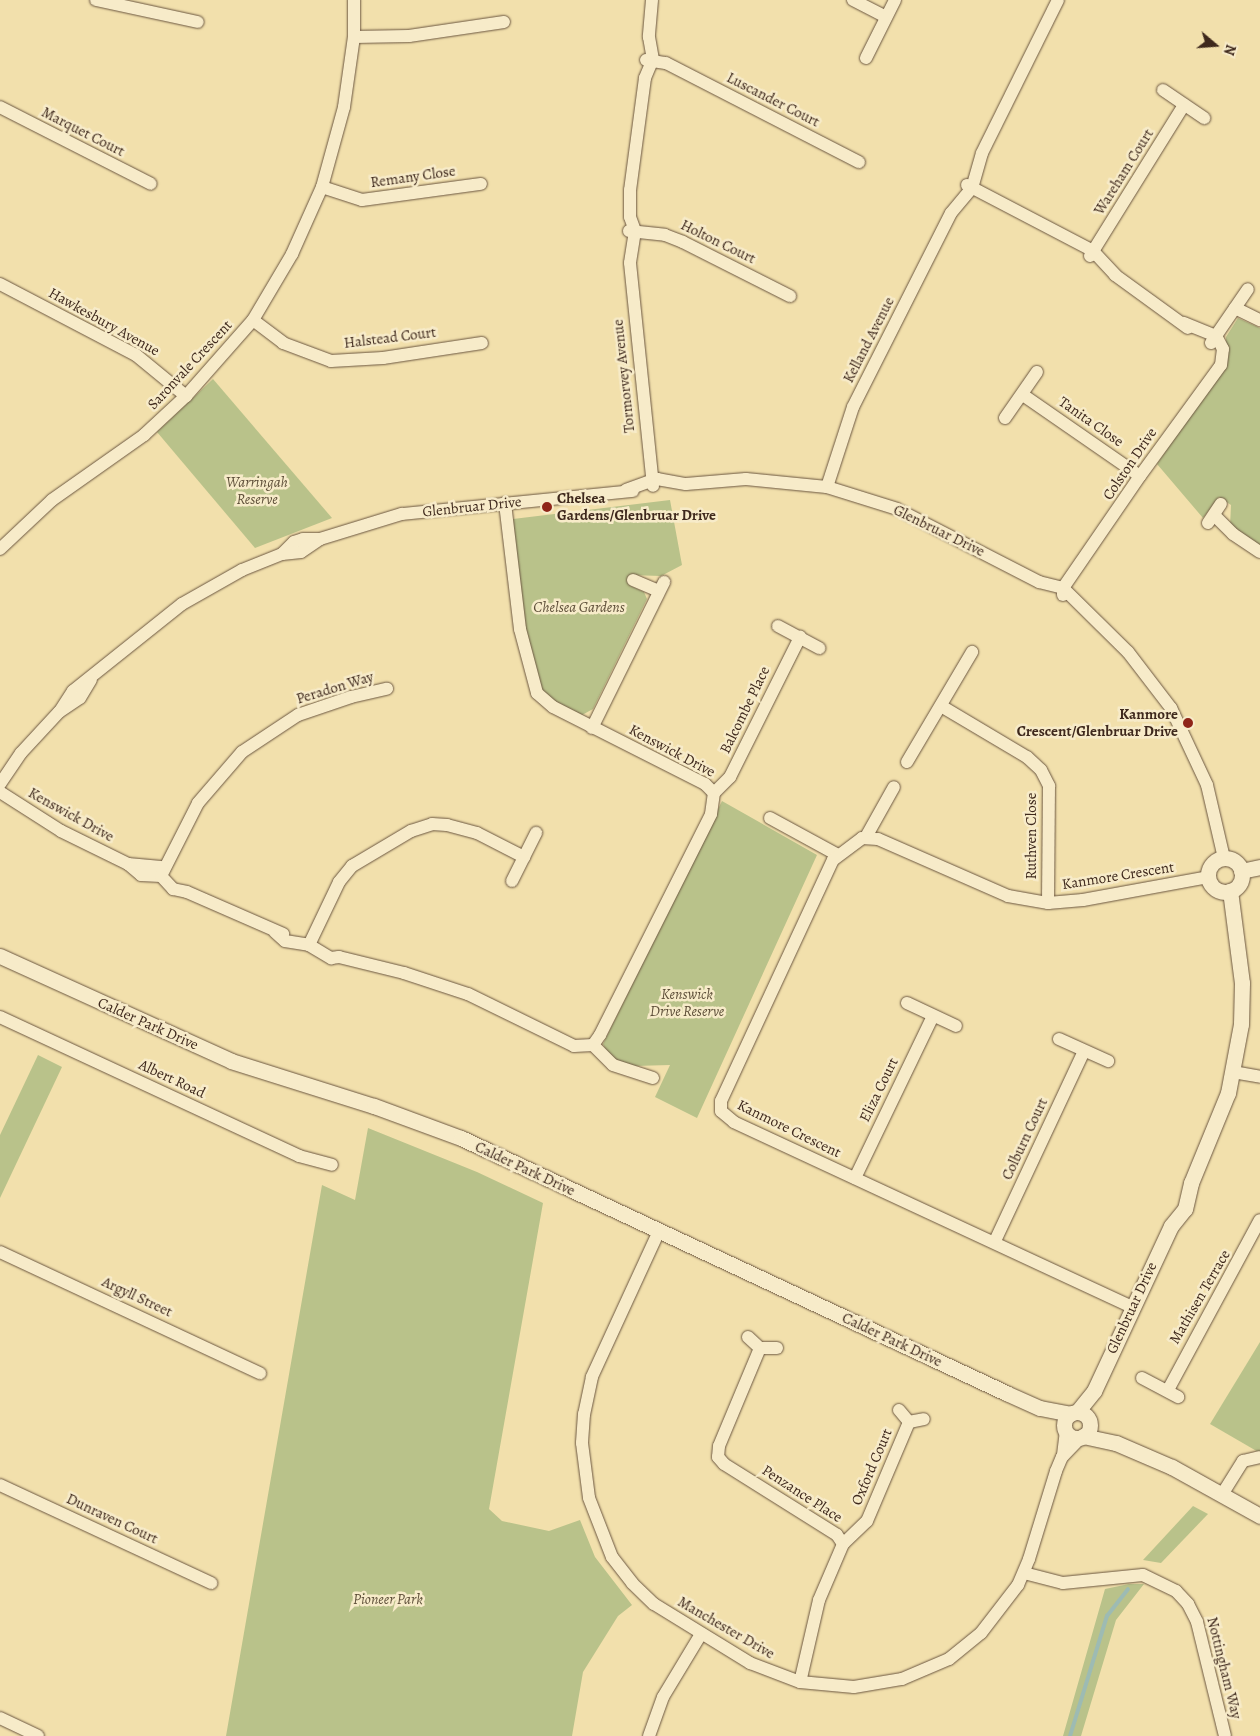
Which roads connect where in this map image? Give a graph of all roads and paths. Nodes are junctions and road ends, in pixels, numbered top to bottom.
1 (96, 0) edge
2 (354, 0) edge
3 (652, 0) edge
4 (853, 0) edge
5 (895, 0) edge
6 (1058, 0) edge
7 (886, 17) junction
8 (198, 22) dead end
9 (504, 22) dead end
10 (354, 37) junction
11 (866, 58) dead end
12 (650, 61) junction
13 (1163, 90) dead end
14 (1184, 105) junction
15 (0, 108) edge
16 (1204, 118) dead end
17 (859, 162) dead end
18 (151, 184) dead end
19 (481, 184) dead end
20 (322, 187) junction
21 (969, 187) junction
22 (632, 231) junction
23 (1092, 254) junction
24 (0, 284) edge
25 (1248, 289) dead end
26 (790, 296) dead end
27 (1235, 308) junction
28 (253, 320) junction
29 (1260, 320) edge
30 (1214, 340) junction
31 (482, 343) dead end
32 (1037, 372) dead end
33 (1023, 394) junction
34 (186, 396) junction
35 (1005, 418) dead end
36 (1140, 476) junction
37 (652, 482) junction
38 (827, 488) junction
39 (505, 503) junction
40 (1214, 514) dead end
41 (0, 549) edge
42 (1260, 552) edge
43 (634, 580) dead end
44 (1065, 592) junction
45 (778, 626) dead end
46 (800, 637) junction
47 (819, 648) dead end
48 (972, 652) dead end
49 (387, 689) dead end
50 (940, 706) junction
51 (592, 728) junction
52 (907, 762) dead end
53 (0, 784) edge
54 (894, 787) dead end
55 (0, 792) edge
56 (714, 793) junction
57 (770, 818) dead end
58 (536, 833) dead end
59 (866, 837) junction
60 (838, 854) junction
61 (524, 857) junction
62 (1224, 858) junction
63 (1260, 867) edge
64 (1242, 871) junction
65 (162, 872) junction
66 (1208, 877) junction
67 (512, 881) dead end
68 (1230, 891) junction
69 (1048, 903) junction
70 (310, 942) junction
71 (0, 956) edge
72 (907, 1003) dead end
73 (932, 1016) junction
74 (0, 1018) edge
75 (956, 1026) dead end
76 (1059, 1039) dead end
77 (593, 1046) junction
78 (1084, 1051) junction
79 (1108, 1061) dead end
80 (1233, 1072) junction
81 (1260, 1077) edge
82 (653, 1078) dead end
83 (332, 1165) dead end
84 (855, 1178) junction
85 (1260, 1220) edge
86 (659, 1230) junction
87 (995, 1241) junction
88 (0, 1252) edge
89 (1132, 1307) junction
90 (748, 1337) dead end
91 (760, 1348) junction
92 (777, 1348) dead end
93 (260, 1373) dead end
94 (1142, 1378) dead end
95 (899, 1410) dead end
96 (924, 1419) dead end
97 (909, 1422) junction
98 (1078, 1425) junction
99 (1260, 1457) edge
100 (0, 1485) edge
101 (1223, 1493) junction
102 (1260, 1516) edge
103 (843, 1544) junction
104 (1024, 1573) junction
105 (211, 1583) dead end
106 (701, 1634) junction
107 (800, 1682) junction
108 (0, 1718) edge
109 (38, 1736) edge
110 (649, 1736) edge
111 (1225, 1736) edge

1 - 8 street
2 - 10 street, Saronvale Crescent
3 - 12 street, Tormorvey Avenue
4 - 7 street
5 - 7 street
6 - 21 street, Kelland Avenue
7 - 11 street
9 - 10 street
10 - 20 street, Saronvale Crescent
12 - 17 street, Luscander Court
12 - 22 street, Tormorvey Avenue
13 - 14 street
14 - 16 street
14 - 23 street, Wareham Court
15 - 18 street, Marquet Court
19 - 20 street, Remany Close
20 - 28 street, Saronvale Crescent
21 - 23 street
21 - 38 street, Kelland Avenue
22 - 26 street, Holton Court
22 - 37 street, Tormorvey Avenue
23 - 30 street
24 - 34 street, Hawkesbury Avenue
25 - 27 street
27 - 29 street
27 - 30 street
28 - 31 street, Halstead Court
28 - 34 street, Saronvale Crescent
30 - 36 street, Colston Drive
32 - 33 street
33 - 35 street
33 - 36 street, Tanita Close
34 - 41 street, Saronvale Crescent
36 - 44 street, Colston Drive
37 - 38 street, Glenbruar Drive
37 - 39 street, Glenbruar Drive
38 - 44 street, Glenbruar Drive
39 - 51 street, Kenswick Drive
39 - 53 street, Glenbruar Drive
40 - 42 street
43 - 51 street
44 - 62 street, Glenbruar Drive
45 - 46 street
46 - 47 street
46 - 56 street, Balcombe Place
48 - 50 street
49 - 65 street, Peradon Way
50 - 52 street
50 - 69 street, Ruthven Close
51 - 56 street, Kenswick Drive
54 - 59 street
55 - 65 street, Kenswick Drive
56 - 77 street, Kenswick Drive
57 - 60 street
58 - 61 street
59 - 60 street
59 - 69 street, Kanmore Crescent
60 - 84 street, Kanmore Crescent
61 - 67 street
61 - 70 street
62 - 64 street
62 - 66 street
63 - 64 street
64 - 68 street
65 - 70 street, Kenswick Drive
66 - 68 street
66 - 69 street, Kanmore Crescent
68 - 80 street, Glenbruar Drive
70 - 77 street, Kenswick Drive
71 - 86 street, Calder Park Drive
72 - 73 street
73 - 75 street
73 - 84 street, Eliza Court
74 - 83 street, Albert Road
76 - 78 street
77 - 82 street
78 - 79 street
78 - 87 street, Colburn Court
80 - 81 street
80 - 89 street, Glenbruar Drive
84 - 87 street, Kanmore Crescent
85 - 94 street, Mathisen Terrace
86 - 98 street, Calder Park Drive
86 - 106 street, Manchester Drive
87 - 89 street, Kanmore Crescent
88 - 93 street, Argyll Street
89 - 98 street, Glenbruar Drive
90 - 91 street
91 - 92 street
91 - 103 street, Penzance Place
95 - 97 street, Oxford Court
96 - 97 street, Oxford Court
97 - 103 street, Oxford Court
98 - 101 street, Calder Park Drive
98 - 104 street, Manchester Drive
99 - 101 street
100 - 105 street, Dunraven Court
101 - 102 street, Calder Park Drive
103 - 107 street, Penzance Place
104 - 107 street, Manchester Drive
104 - 111 street, Nottingham Way
106 - 107 street, Manchester Drive
106 - 110 street
108 - 109 street

